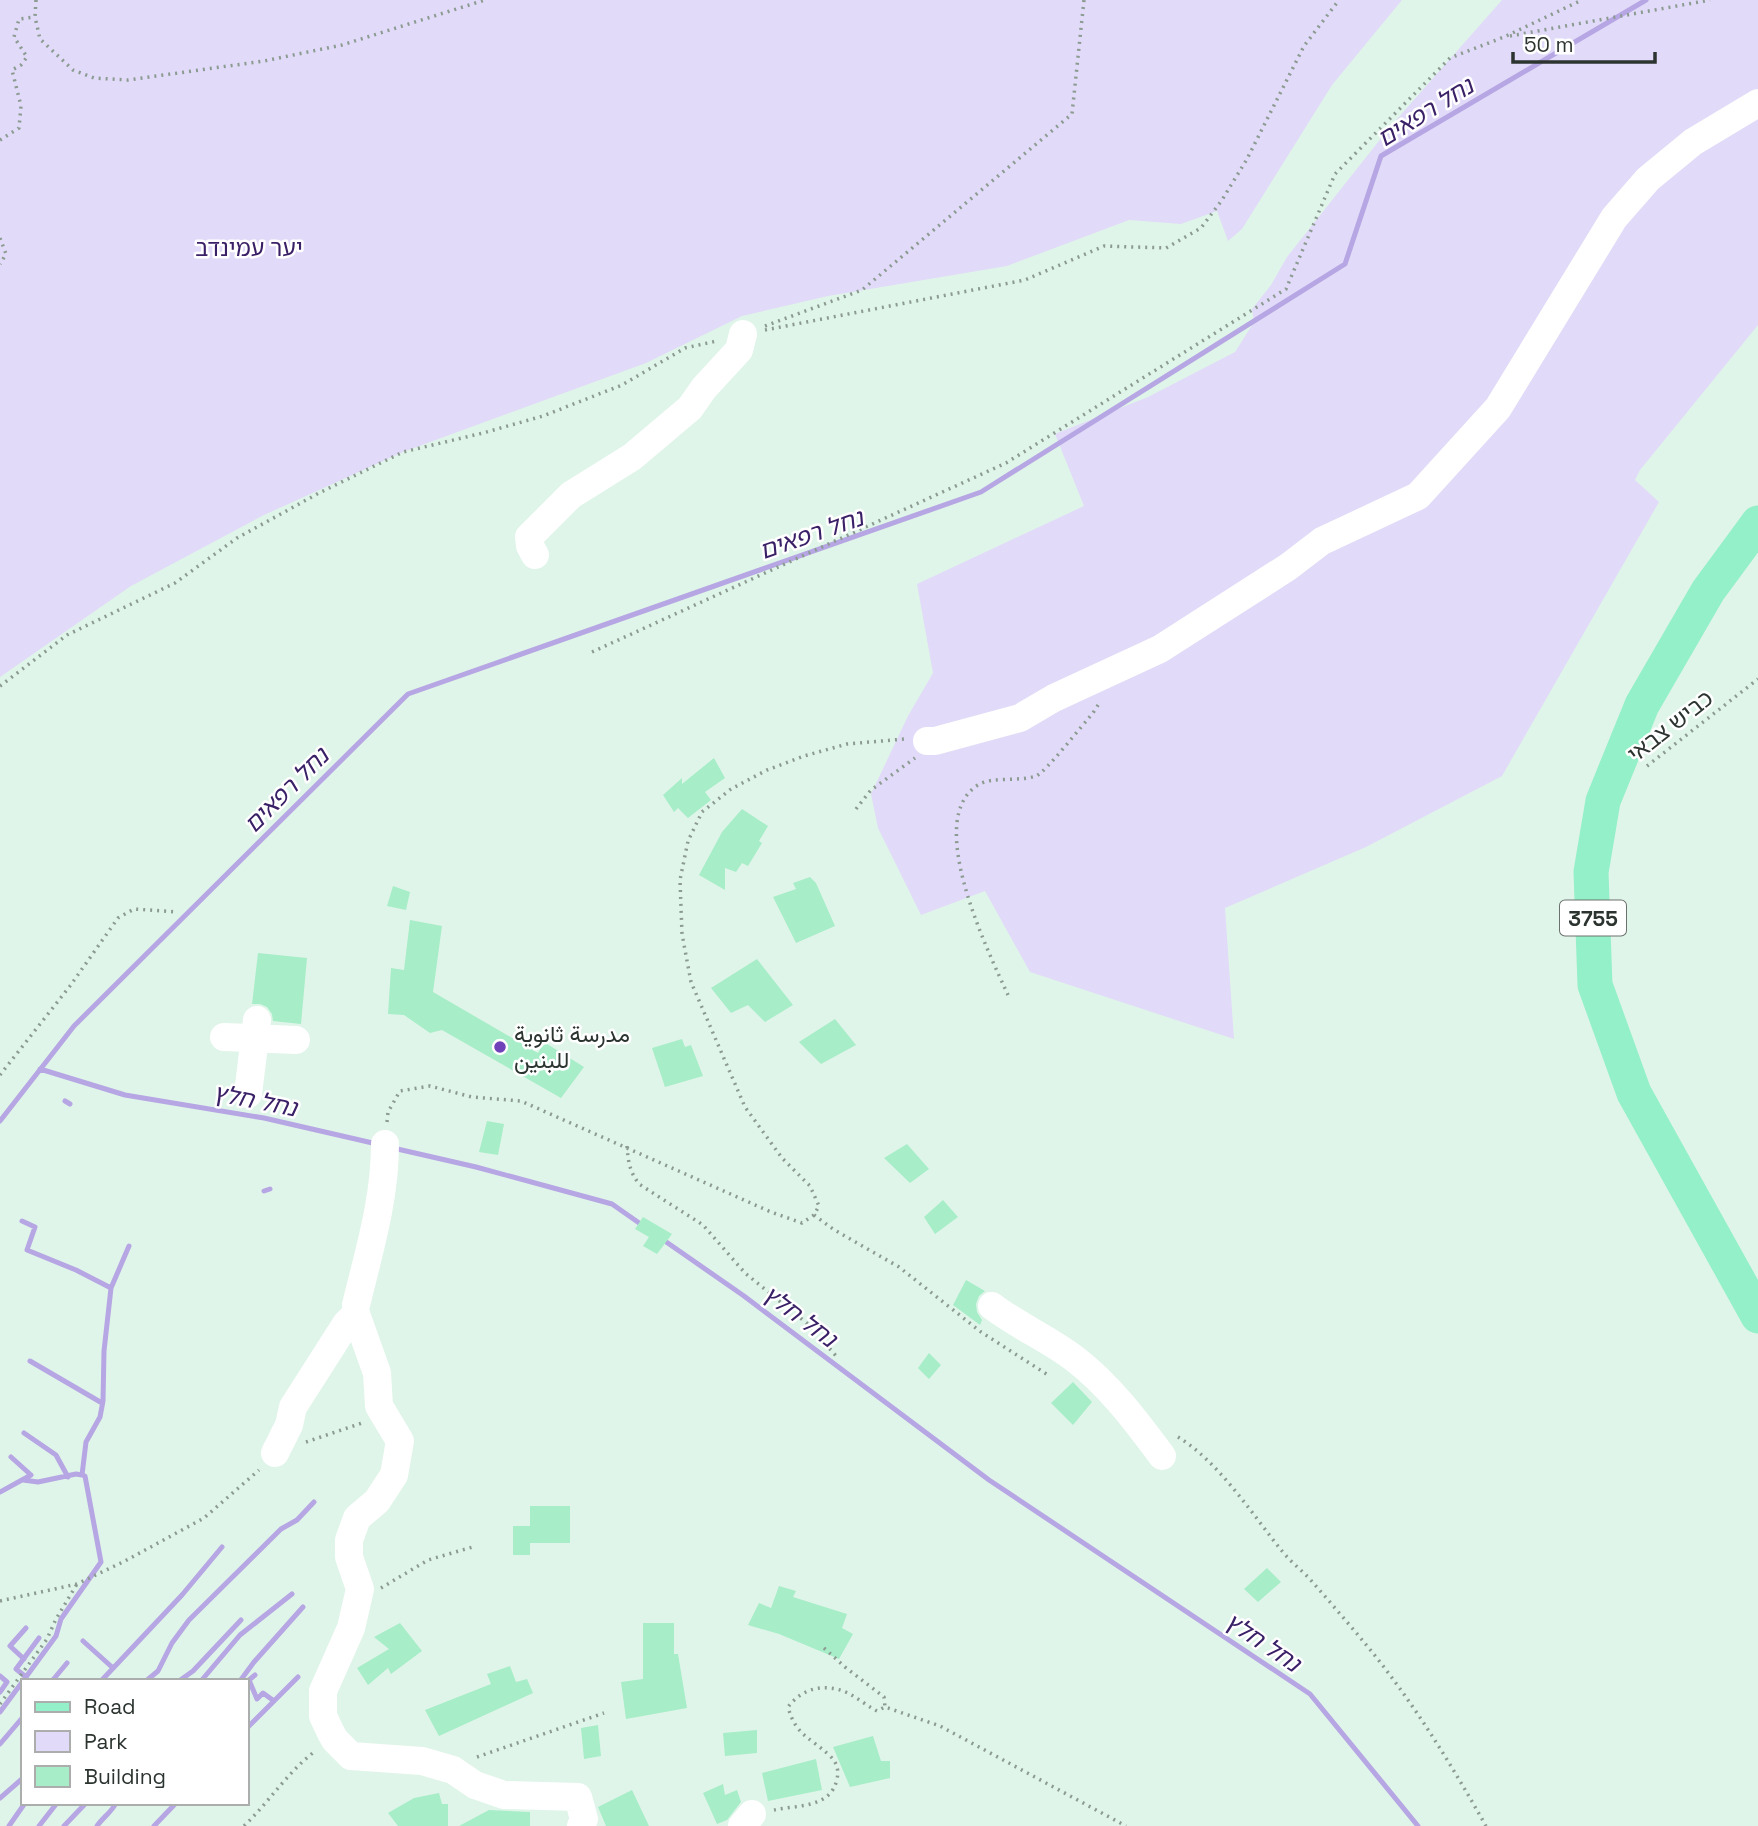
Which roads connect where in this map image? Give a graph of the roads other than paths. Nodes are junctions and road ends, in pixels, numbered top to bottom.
1 (1758, 103) edge
2 (743, 334) road end
3 (1758, 523) edge
4 (536, 555) dead end
5 (927, 741) road end
6 (256, 1029) junction
7 (224, 1037) dead end
8 (296, 1040) dead end
9 (248, 1094) dead end
10 (385, 1144) road end
11 (356, 1305) dead end
12 (992, 1306) dead end
13 (1758, 1316) edge
14 (1169, 1446) road end
15 (268, 1461) road end
16 (581, 1826) edge

1 - 5 street
2 - 4 street
3 - 13 main road, 3755
6 - 7 street
6 - 8 street
6 - 9 street
10 - 11 street
12 - 14 street
15 - 16 street

